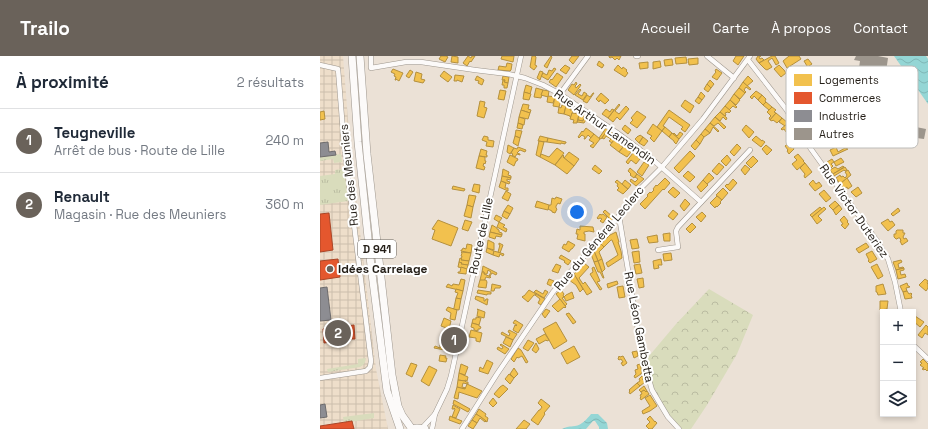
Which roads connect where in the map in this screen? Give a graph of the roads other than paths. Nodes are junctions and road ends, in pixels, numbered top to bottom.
1 (352, 56) edge
2 (360, 56) edge
3 (370, 56) edge
4 (521, 56) edge
5 (588, 56) edge
6 (707, 56) edge
7 (749, 58) edge
8 (320, 65) edge
9 (516, 76) junction
10 (734, 78) junction
11 (560, 94) junction
12 (786, 109) edge
13 (810, 148) edge
14 (750, 150) dead end
15 (662, 167) junction
16 (701, 202) junction
17 (619, 216) junction
18 (658, 250) dead end
19 (900, 309) edge
20 (916, 347) edge
21 (927, 356) edge
22 (320, 378) edge
23 (435, 414) junction
24 (400, 429) edge
25 (411, 429) edge
26 (423, 429) edge
27 (432, 429) edge
28 (462, 429) edge
29 (679, 429) edge

1 - 24 main road, D 941
2 - 25 main road, D 941
3 - 9 street, Rue Arthur Lamendin
4 - 9 street, Route de Lille
5 - 11 street
6 - 10 street
7 - 10 street, Rue du Général Leclerc
7 - 12 street, Rue Victor Duteriez
8 - 22 street, Rue des Meuniers
9 - 11 street, Rue Arthur Lamendin
9 - 23 street, Route de Lille
10 - 15 street, Rue du Général Leclerc
11 - 15 street, Rue Arthur Lamendin
13 - 19 street, Rue Victor Duteriez
14 - 16 street
15 - 16 street, Rue Arthur Lamendin
15 - 17 street, Rue du Général Leclerc
16 - 18 street
17 - 28 street, Rue du Général Leclerc
17 - 29 street, Rue Léon Gambetta
20 - 21 street
23 - 26 street, Route de Lille
23 - 27 street, Route de Lille
25 - 26 main road

